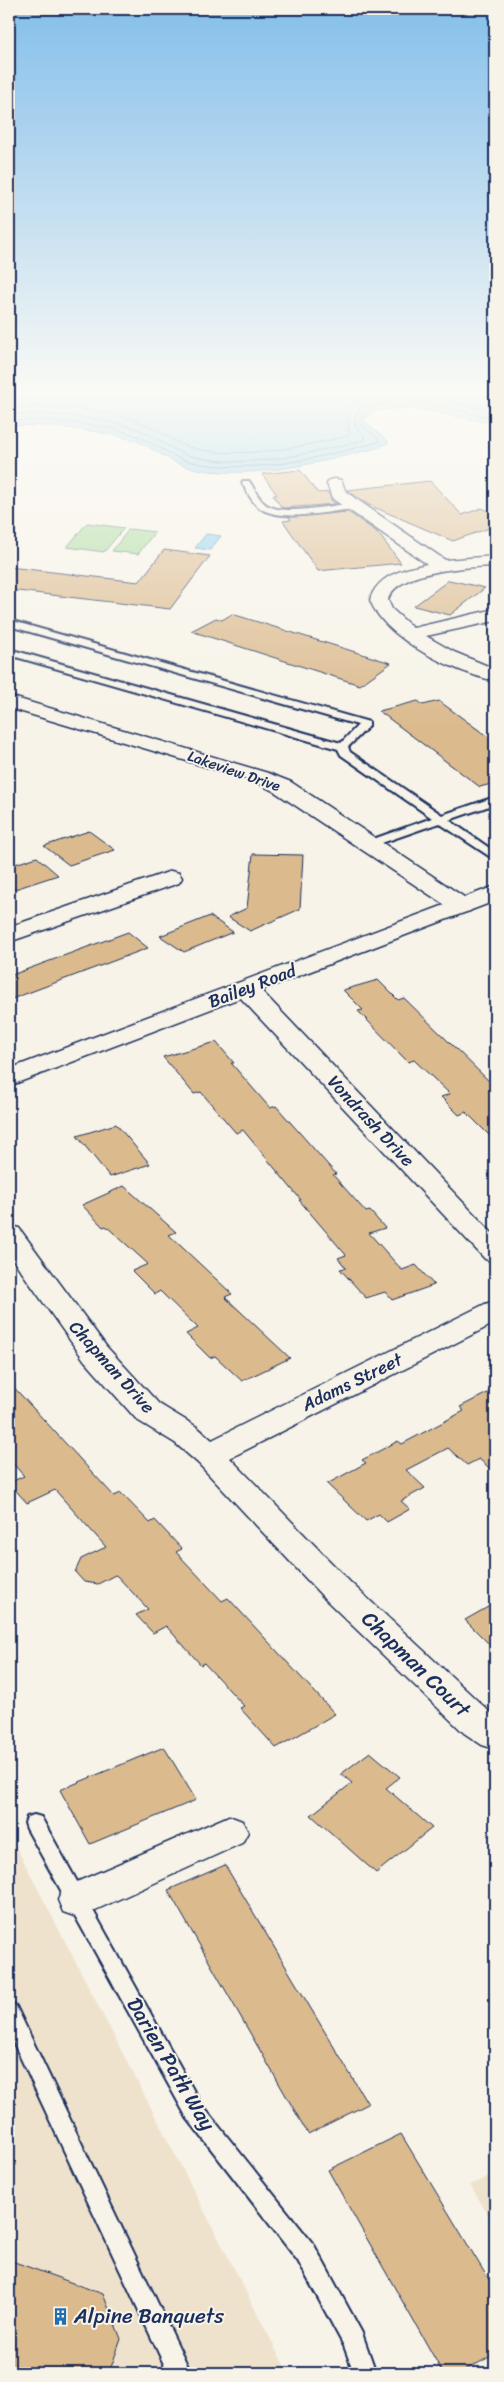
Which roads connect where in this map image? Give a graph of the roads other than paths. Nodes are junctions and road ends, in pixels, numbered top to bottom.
1 (260, 504) edge
2 (351, 504) edge
3 (354, 506) junction
4 (495, 560) edge
5 (442, 566) junction
6 (495, 615) edge
7 (9, 623) edge
8 (412, 634) junction
9 (9, 652) edge
10 (495, 675) edge
11 (9, 702) edge
12 (343, 747) junction
13 (490, 802) edge
14 (495, 811) edge
15 (441, 819) junction
16 (369, 844) junction
17 (495, 856) edge
18 (171, 878) dead end
19 (495, 893) edge
20 (462, 906) junction
21 (9, 934) edge
22 (246, 989) junction
23 (9, 1078) edge
24 (9, 1234) edge
25 (495, 1253) edge
26 (495, 1311) edge
27 (209, 1455) junction
28 (338, 1591) joint
29 (495, 1735) edge
30 (34, 1824) dead end
31 (229, 1832) dead end
32 (77, 1900) junction
33 (9, 2012) edge
34 (180, 2373) edge
35 (366, 2373) edge

1 - 3 lane
2 - 3 street
3 - 5 street
4 - 5 street
5 - 8 street
6 - 8 street
7 - 12 lane
8 - 10 street
9 - 12 lane
11 - 16 street, Lakeview Drive
12 - 15 lane
13 - 14 lane
13 - 15 lane
15 - 16 lane
15 - 17 lane
16 - 20 street, Lakeview Drive
18 - 21 street
19 - 20 street, Bailey Road
20 - 22 street, Bailey Road
22 - 23 street, Bailey Road
22 - 25 street, Vondrash Drive
24 - 27 street, Chapman Drive
26 - 27 street, Adams Street
27 - 28 street, Chapman Drive
28 - 29 street, Chapman Court
30 - 32 lane, Darien Path Way
31 - 32 street
32 - 35 lane, Darien Path Way
33 - 34 lane

